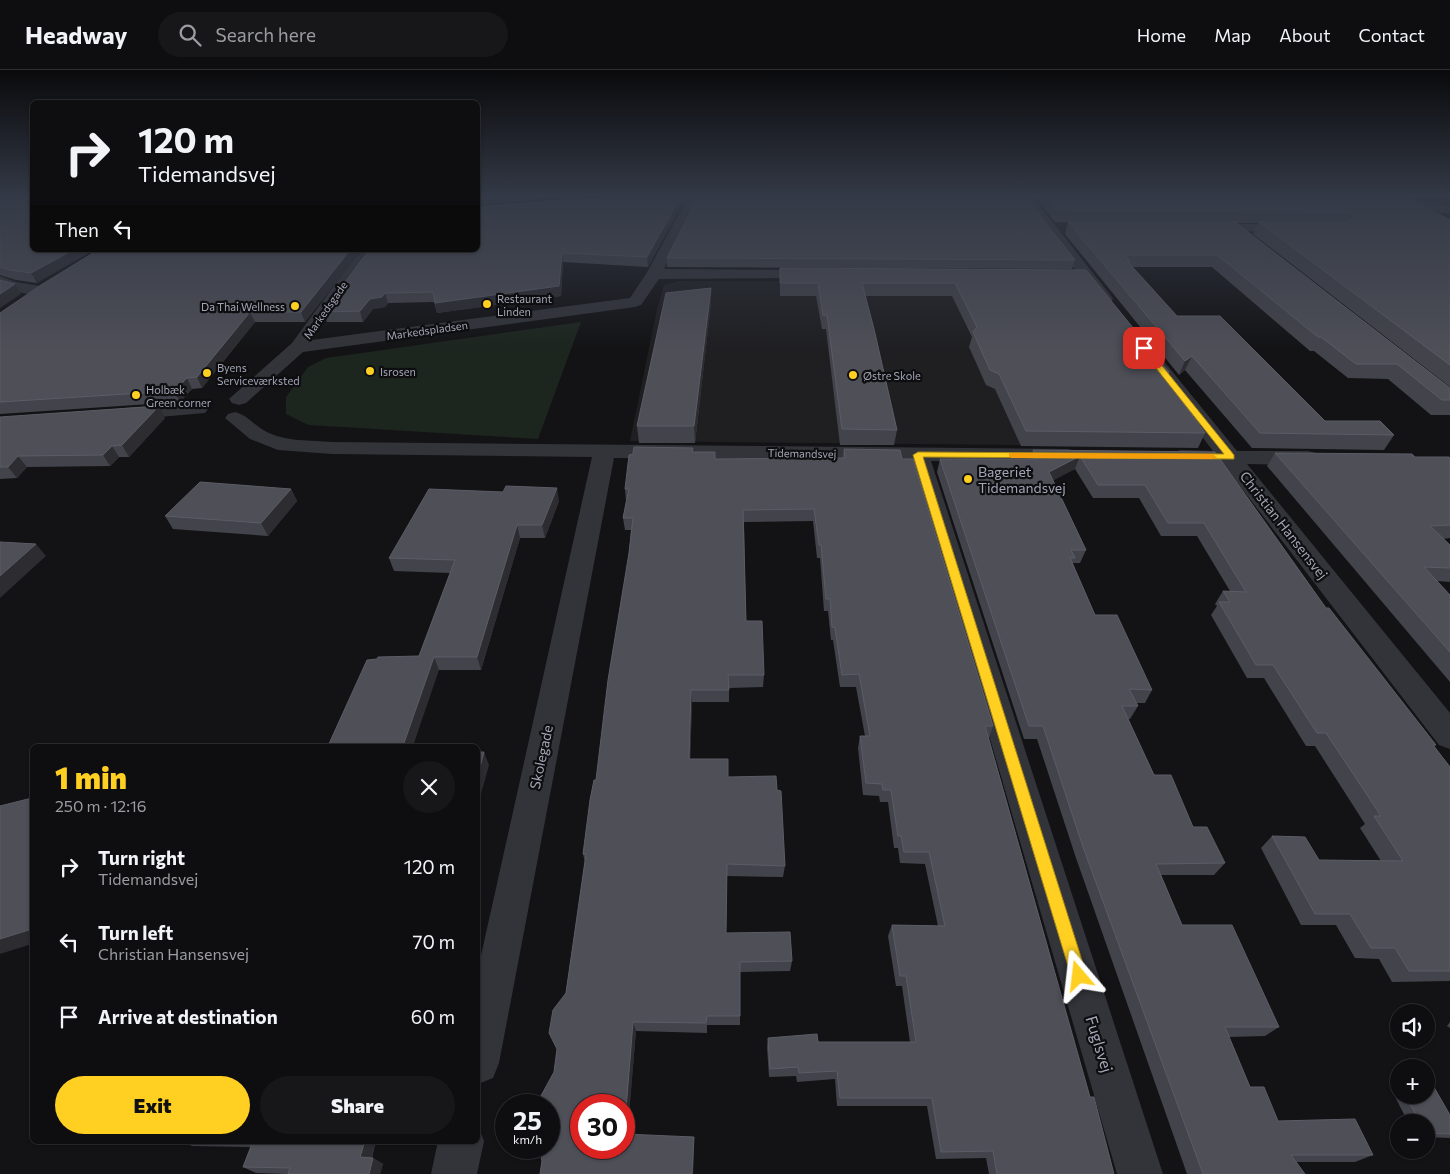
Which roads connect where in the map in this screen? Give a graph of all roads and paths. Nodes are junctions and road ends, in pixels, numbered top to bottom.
1 (668, 248) edge
2 (1067, 248) edge
3 (368, 252) edge
4 (654, 274) junction
5 (832, 275) edge
6 (0, 281) edge
7 (56, 281) edge
8 (40, 290) junction
9 (24, 302) edge
10 (298, 347) junction
11 (219, 411) junction
12 (109, 414) edge
13 (604, 452) junction
14 (918, 455) junction
15 (1088, 456) edge
16 (1157, 456) edge
17 (1231, 457) junction
18 (1328, 458) edge
19 (1450, 736) edge
20 (480, 1052) edge
21 (460, 1144) edge
22 (454, 1174) edge
23 (1140, 1174) edge

1 - 4 street
2 - 17 street, Christian Hansensvej
3 - 10 street, Markedsgade
4 - 5 street
4 - 10 street, Markedspladsen
6 - 8 street
7 - 8 street
8 - 9 street
10 - 11 street
11 - 12 street
11 - 13 street
13 - 14 street, Tidemandsvej
13 - 20 street, Skolegade
14 - 15 street, Tidemandsvej
14 - 23 street, Fuglsvej
16 - 17 street
17 - 18 street
17 - 19 street, Christian Hansensvej
21 - 22 street

